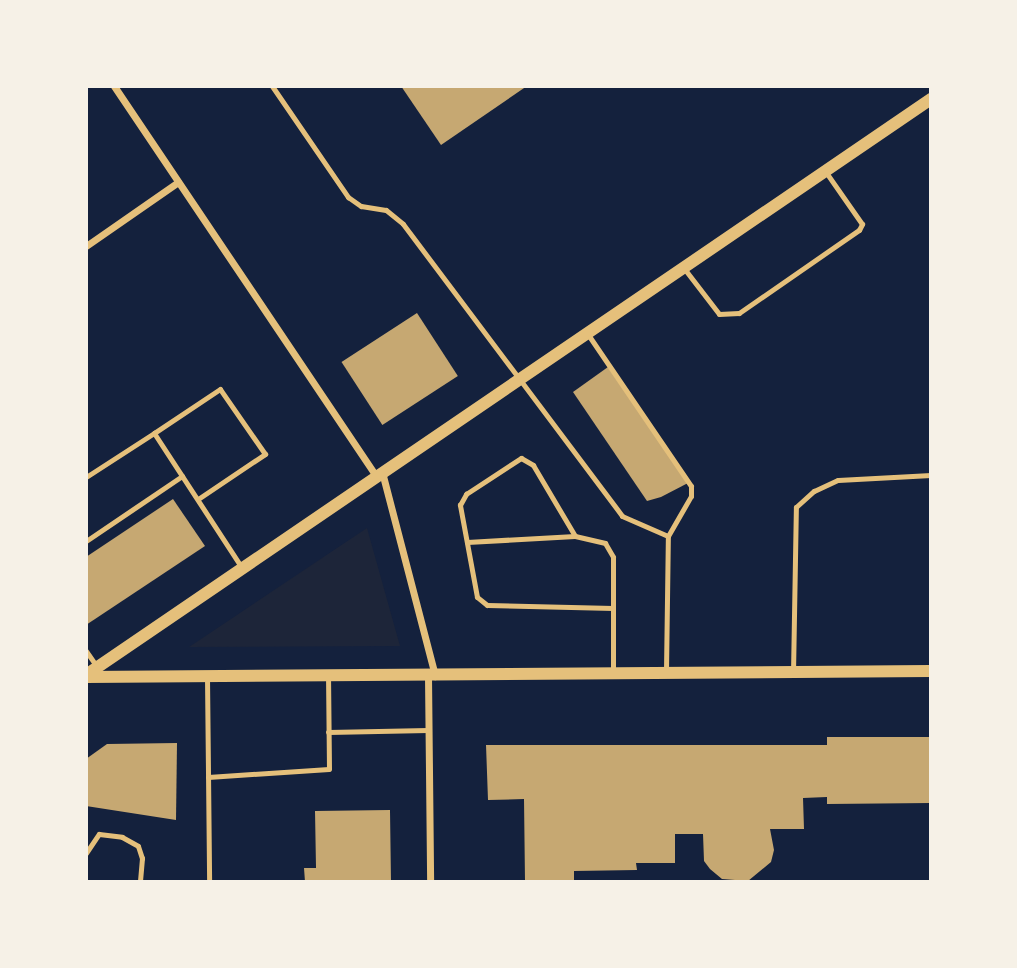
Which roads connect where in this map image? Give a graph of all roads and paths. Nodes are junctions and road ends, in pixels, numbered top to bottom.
1 (114, 86) edge
2 (272, 86) edge
3 (931, 99) edge
4 (825, 171) junction
5 (178, 183) junction
6 (86, 246) edge
7 (683, 267) junction
8 (587, 332) junction
9 (517, 380) junction
10 (154, 433) junction
11 (379, 474) junction
12 (931, 475) edge
13 (182, 476) junction
14 (86, 477) edge
15 (198, 499) junction
16 (575, 536) junction
17 (668, 536) junction
18 (86, 541) edge
19 (467, 542) junction
20 (243, 568) junction
21 (612, 608) junction
22 (86, 651) edge
23 (97, 667) junction
24 (931, 671) edge
25 (793, 673) junction
26 (613, 674) junction
27 (666, 674) junction
28 (86, 676) edge
29 (328, 676) junction
30 (431, 676) junction
31 (207, 677) junction
32 (428, 730) junction
33 (328, 732) junction
34 (208, 777) junction
35 (86, 853) edge
36 (140, 882) edge
37 (209, 882) edge
38 (430, 882) edge

1 - 5 street
2 - 9 lane
3 - 4 street
4 - 7 street
4 - 7 lane
5 - 6 street
5 - 11 street
7 - 8 street
8 - 9 street
8 - 17 lane
9 - 11 street
9 - 17 lane
10 - 13 lane
10 - 14 lane
10 - 15 lane
11 - 20 street
11 - 30 street
12 - 25 lane
13 - 15 lane
13 - 18 lane
15 - 20 lane
16 - 19 lane
16 - 19 lane
16 - 21 lane
17 - 27 lane
19 - 21 lane
20 - 23 street
21 - 26 lane
22 - 23 lane
23 - 28 street
24 - 25 street
25 - 27 street
26 - 27 street
26 - 30 street
28 - 31 street
29 - 30 street
29 - 31 street
29 - 33 lane
30 - 32 street
31 - 34 lane
32 - 33 lane
32 - 38 street
33 - 34 lane
34 - 37 lane
35 - 36 lane

